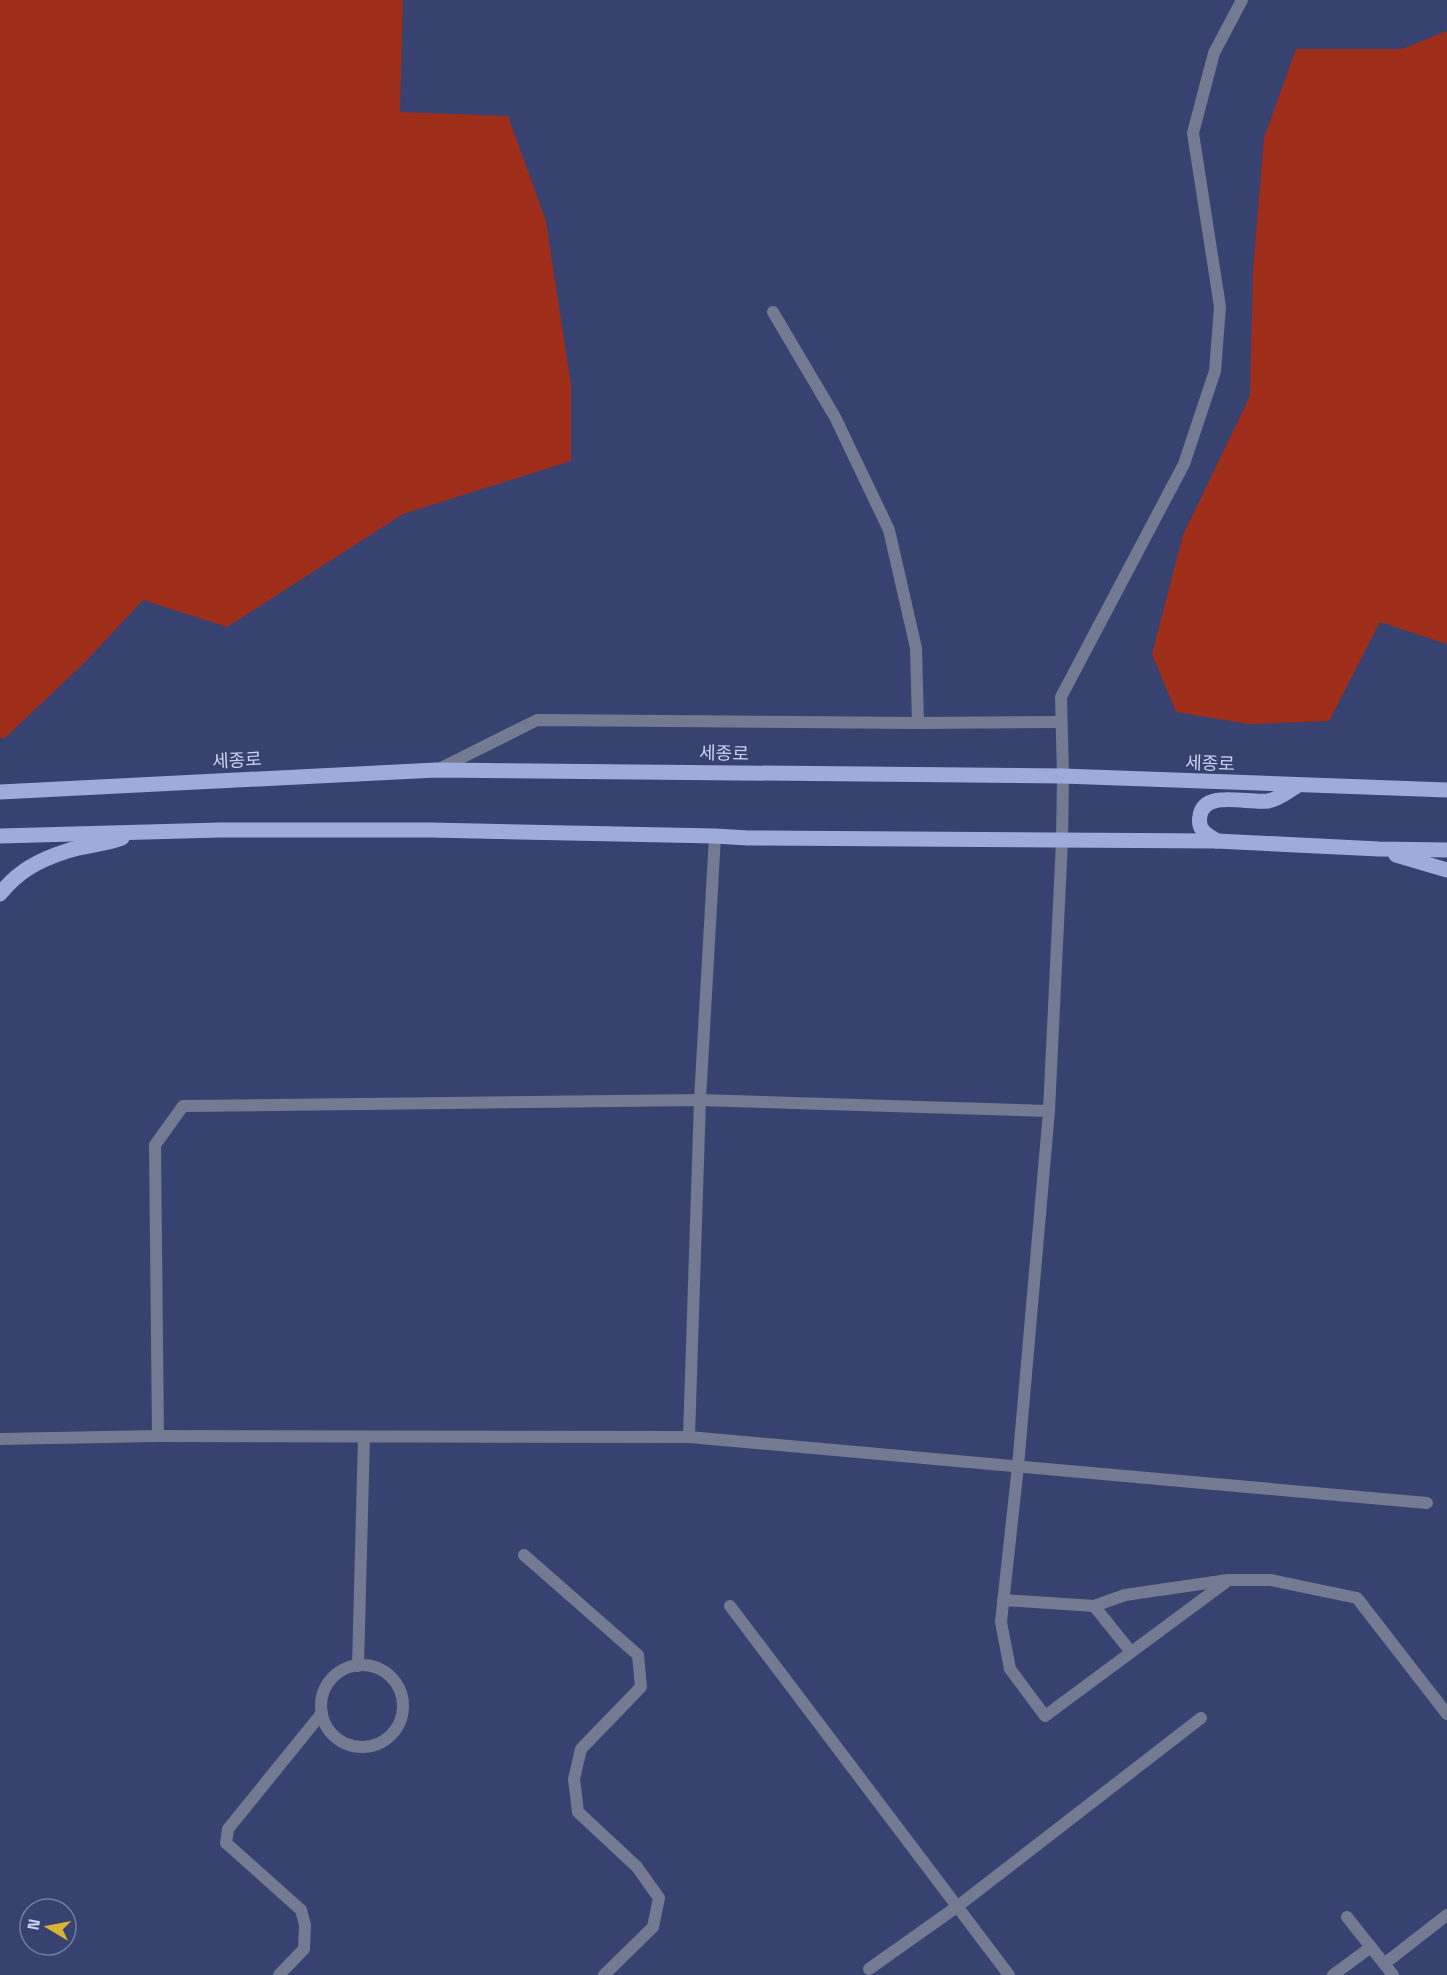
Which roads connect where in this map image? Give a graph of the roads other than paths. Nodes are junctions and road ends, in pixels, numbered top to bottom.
1 (1242, 0) edge
2 (773, 312) dead end
3 (1061, 722) junction
4 (918, 723) junction
5 (436, 770) junction
6 (1063, 776) junction
7 (1298, 786) junction
8 (1447, 790) edge
9 (0, 792) edge
10 (134, 833) junction
11 (715, 836) junction
12 (0, 837) edge
13 (1062, 841) junction
14 (1217, 842) junction
15 (1379, 849) junction
16 (1447, 850) edge
17 (1447, 870) edge
18 (0, 894) edge
19 (700, 1100) junction
20 (1049, 1111) junction
21 (158, 1436) junction
22 (364, 1437) junction
23 (689, 1437) junction
24 (0, 1439) edge
25 (1017, 1466) junction
26 (1426, 1503) dead end
27 (524, 1556) dead end
28 (1228, 1580) junction
29 (1003, 1600) junction
30 (730, 1606) dead end
31 (1094, 1606) junction
32 (1131, 1652) junction
33 (358, 1666) junction
34 (322, 1713) junction
35 (1447, 1714) edge
36 (1201, 1718) dead end
37 (958, 1906) junction
38 (1447, 1915) edge
39 (1347, 1917) dead end
40 (1371, 1947) junction
41 (1384, 1964) junction
42 (869, 1970) dead end
43 (279, 1975) edge
44 (604, 1975) edge
45 (1009, 1975) edge
46 (1333, 1975) edge
47 (1393, 1975) edge

1 - 3 street
2 - 4 street
3 - 4 street
3 - 6 street
4 - 5 street
5 - 6 main road, 세종로
5 - 9 main road, 세종로
6 - 7 main road, 세종로
6 - 13 street
7 - 8 main road, 세종로
7 - 14 main road
10 - 11 main road
10 - 12 main road
10 - 18 main road
11 - 13 main road
11 - 19 street
13 - 14 main road
13 - 20 street
14 - 15 main road
15 - 16 main road
15 - 17 main road
19 - 20 street
19 - 21 street
19 - 23 street
20 - 25 street
21 - 22 street
21 - 24 street
22 - 23 street
22 - 33 street
23 - 25 street
25 - 26 street
25 - 29 street
27 - 44 street
28 - 31 street
28 - 32 street
28 - 35 street
29 - 31 street
29 - 32 street
30 - 37 street
31 - 32 street
33 - 34 street
33 - 34 street
34 - 43 street
36 - 37 street
37 - 42 street
37 - 45 street
38 - 41 street
39 - 40 street
40 - 41 street
40 - 46 street
41 - 47 street

